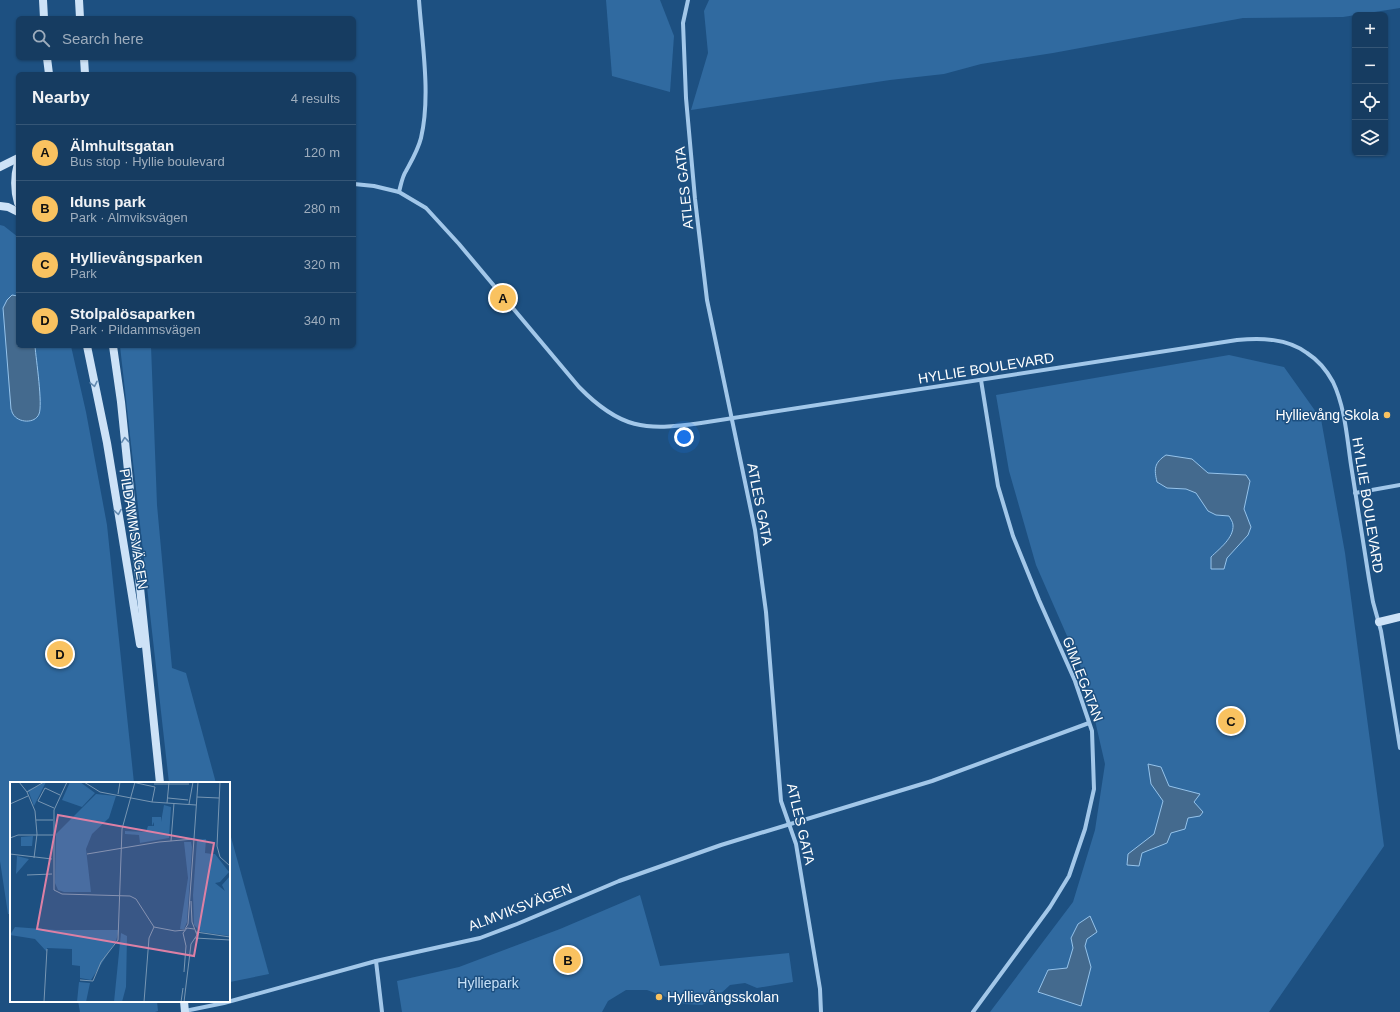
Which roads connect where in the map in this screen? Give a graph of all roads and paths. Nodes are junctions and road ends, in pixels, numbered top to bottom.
1 (43, 0) edge
2 (79, 0) edge
3 (419, 0) edge
4 (688, 0) edge
5 (44, 16) edge
6 (80, 16) edge
7 (47, 60) edge
8 (84, 60) edge
9 (49, 72) edge
10 (85, 72) edge
11 (16, 159) edge
12 (0, 167) edge
13 (16, 169) edge
14 (356, 184) edge
15 (399, 192) junction
16 (16, 195) edge
17 (0, 206) edge
18 (16, 211) edge
19 (87, 348) edge
20 (113, 348) edge
21 (981, 380) junction
22 (732, 418) junction
23 (1400, 485) edge
24 (1355, 493) junction
25 (1400, 617) edge
26 (1379, 622) junction
27 (152, 716) junction
28 (1089, 723) junction
29 (1400, 748) edge
30 (160, 782) edge
31 (789, 824) junction
32 (376, 961) junction
33 (230, 1001) edge
34 (184, 1002) edge
35 (228, 1002) edge
36 (185, 1012) edge
37 (382, 1012) edge
38 (821, 1012) edge
39 (973, 1012) edge

1 - 5 main road
2 - 6 main road
3 - 15 street
4 - 22 street, ATLES GATA
7 - 9 main road
8 - 10 main road
11 - 12 main road
13 - 16 main road
14 - 15 street, HYLLIE BOULEVARD
15 - 22 street, HYLLIE BOULEVARD
17 - 18 main road
19 -> 27 main road, PILDAMMSVÄGEN
27 -> 20 main road, PILDAMMSVÄGEN
21 - 22 street, HYLLIE BOULEVARD
21 - 24 street, HYLLIE BOULEVARD
21 - 28 street, GIMLEGATAN
22 - 31 street, ATLES GATA
23 - 24 street
24 - 26 street, HYLLIE BOULEVARD
25 - 26 main road
26 - 29 street, HYLLIE BOULEVARD
27 - 30 main road, PILDAMMSVÄGEN
28 - 31 street, ALMVIKSVÄGEN
28 - 39 street, GIMLEGATAN
31 - 32 street, ALMVIKSVÄGEN
31 - 38 street, ATLES GATA
32 - 33 street, ALMVIKSVÄGEN
32 - 37 street
34 - 36 main road
35 - 36 street, ALMVIKSVÄGEN

